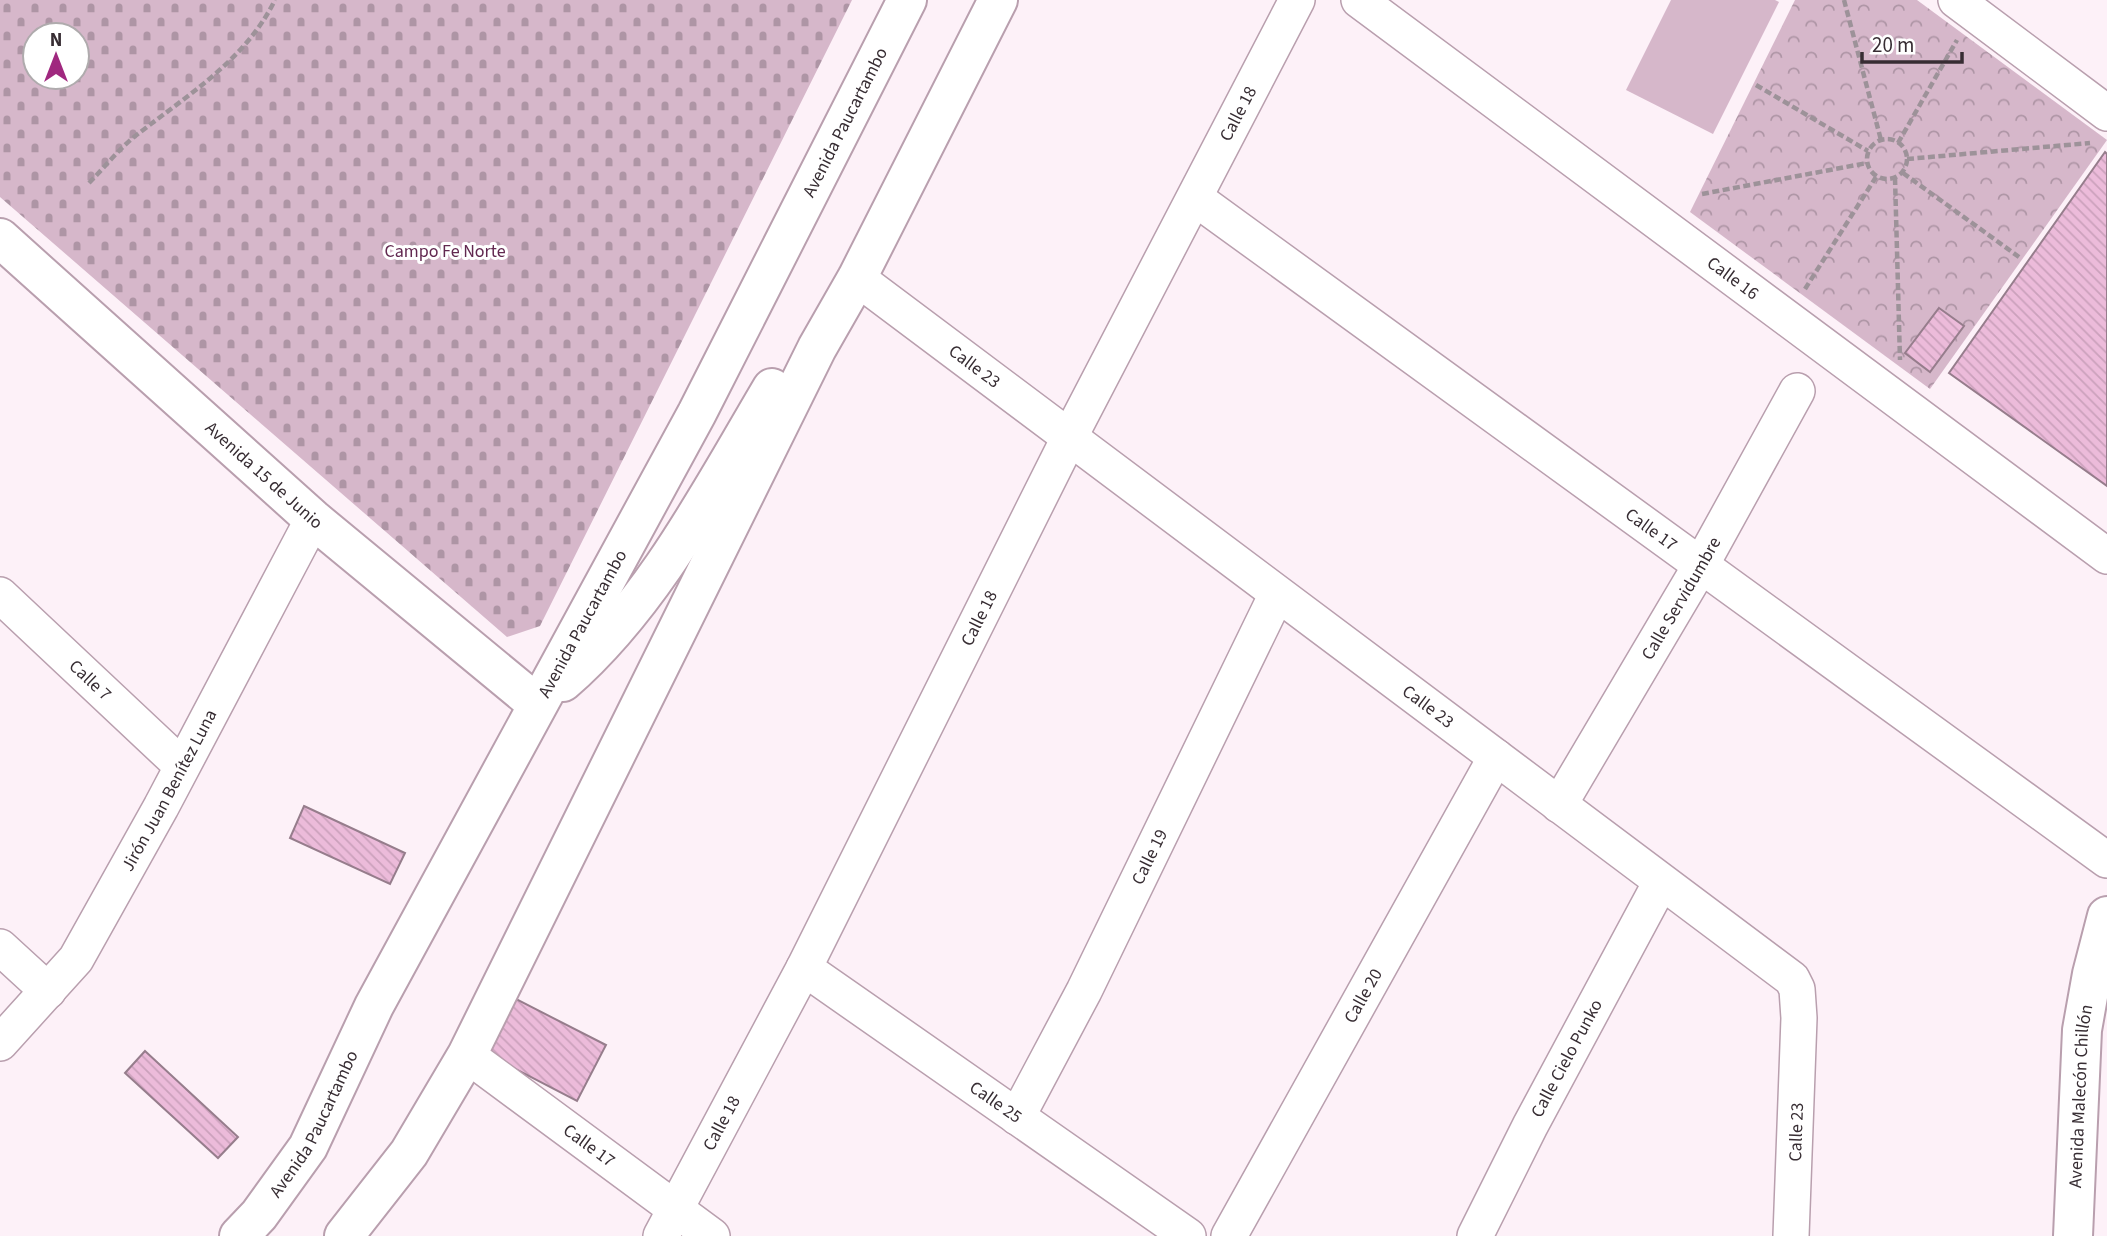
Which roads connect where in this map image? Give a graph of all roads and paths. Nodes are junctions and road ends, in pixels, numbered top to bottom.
1 (275, 0) edge
2 (907, 0) edge
3 (998, 0) edge
4 (1297, 0) edge
5 (1359, 0) edge
6 (1844, 0) edge
7 (1956, 0) edge
8 (1959, 37) dead end
9 (1756, 85) dead end
10 (2104, 127) edge
11 (1881, 140) junction
12 (1898, 143) junction
13 (1868, 151) junction
14 (1907, 159) junction
15 (1867, 163) junction
16 (1903, 173) junction
17 (1876, 177) junction
18 (1895, 178) junction
19 (89, 183) dead end
20 (1702, 194) dead end
21 (1195, 198) junction
22 (0, 238) edge
23 (2019, 257) dead end
24 (857, 278) junction
25 (1803, 292) dead end
26 (817, 348) junction
27 (1900, 363) dead end
28 (1797, 391) dead end
29 (1069, 438) junction
30 (313, 519) junction
31 (2107, 556) edge
32 (1701, 565) junction
33 (1278, 594) junction
34 (0, 595) edge
35 (537, 704) junction
36 (1496, 757) junction
37 (181, 766) junction
38 (1559, 805) junction
39 (2107, 860) edge
40 (1661, 882) junction
41 (2107, 916) edge
42 (0, 947) edge
43 (804, 968) junction
44 (48, 991) junction
45 (0, 1043) edge
46 (467, 1055) junction
47 (1017, 1117) junction
48 (1794, 1178) junction
49 (669, 1223) edge
50 (239, 1236) edge
51 (344, 1236) edge
52 (712, 1236) edge
53 (1188, 1236) edge
54 (1229, 1236) edge
55 (1475, 1236) edge
56 (1768, 1236) edge
57 (1791, 1236) edge
58 (2073, 1236) edge

1 - 19 path
2 - 35 main road, Avenida Paucartambo
3 - 24 main road
4 - 21 street, Calle 18
5 - 31 street, Calle 16
6 - 11 path
7 - 10 street
8 - 12 path
9 - 13 path
10 - 14 path
11 - 12 path
11 - 13 path
12 - 14 path
13 - 15 path
14 - 16 path
15 - 17 path
15 - 20 path
16 - 18 path
16 - 23 path
17 - 18 path
17 - 25 path
18 - 27 path
21 - 29 street, Calle 18
21 - 32 street, Calle 17
22 - 30 main road, Avenida 15 de Junio
24 - 26 main road
24 - 29 street, Calle 23
26 - 35 main road
26 - 46 main road
28 - 32 street, Calle Servidumbre
29 - 33 street, Calle 23
29 - 43 street, Calle 18
30 - 35 main road, Avenida 15 de Junio
30 - 37 street, Jirón Juan Benítez Luna
32 - 38 street, Calle Servidumbre
32 - 39 street, Calle 17
33 - 36 street, Calle 23
33 - 47 street, Calle 19
34 - 37 street, Calle 7
35 - 50 main road, Avenida Paucartambo
36 - 38 street, Calle 23
36 - 54 street, Calle 20
37 - 44 street, Jirón Juan Benítez Luna
38 - 40 street, Calle 23
40 - 48 street, Calle 23
40 - 55 street, Calle Cielo Punko
41 - 58 main road, Avenida Malecón Chillón
42 - 44 street
43 - 47 street, Calle 25
43 - 49 street, Calle 18
44 - 45 street, Jirón Juan Benítez Luna
46 - 49 street, Calle 17
46 - 51 main road
47 - 53 street, Calle 25
48 - 56 street
48 - 57 street, Calle 23
49 - 52 street, Calle 17

